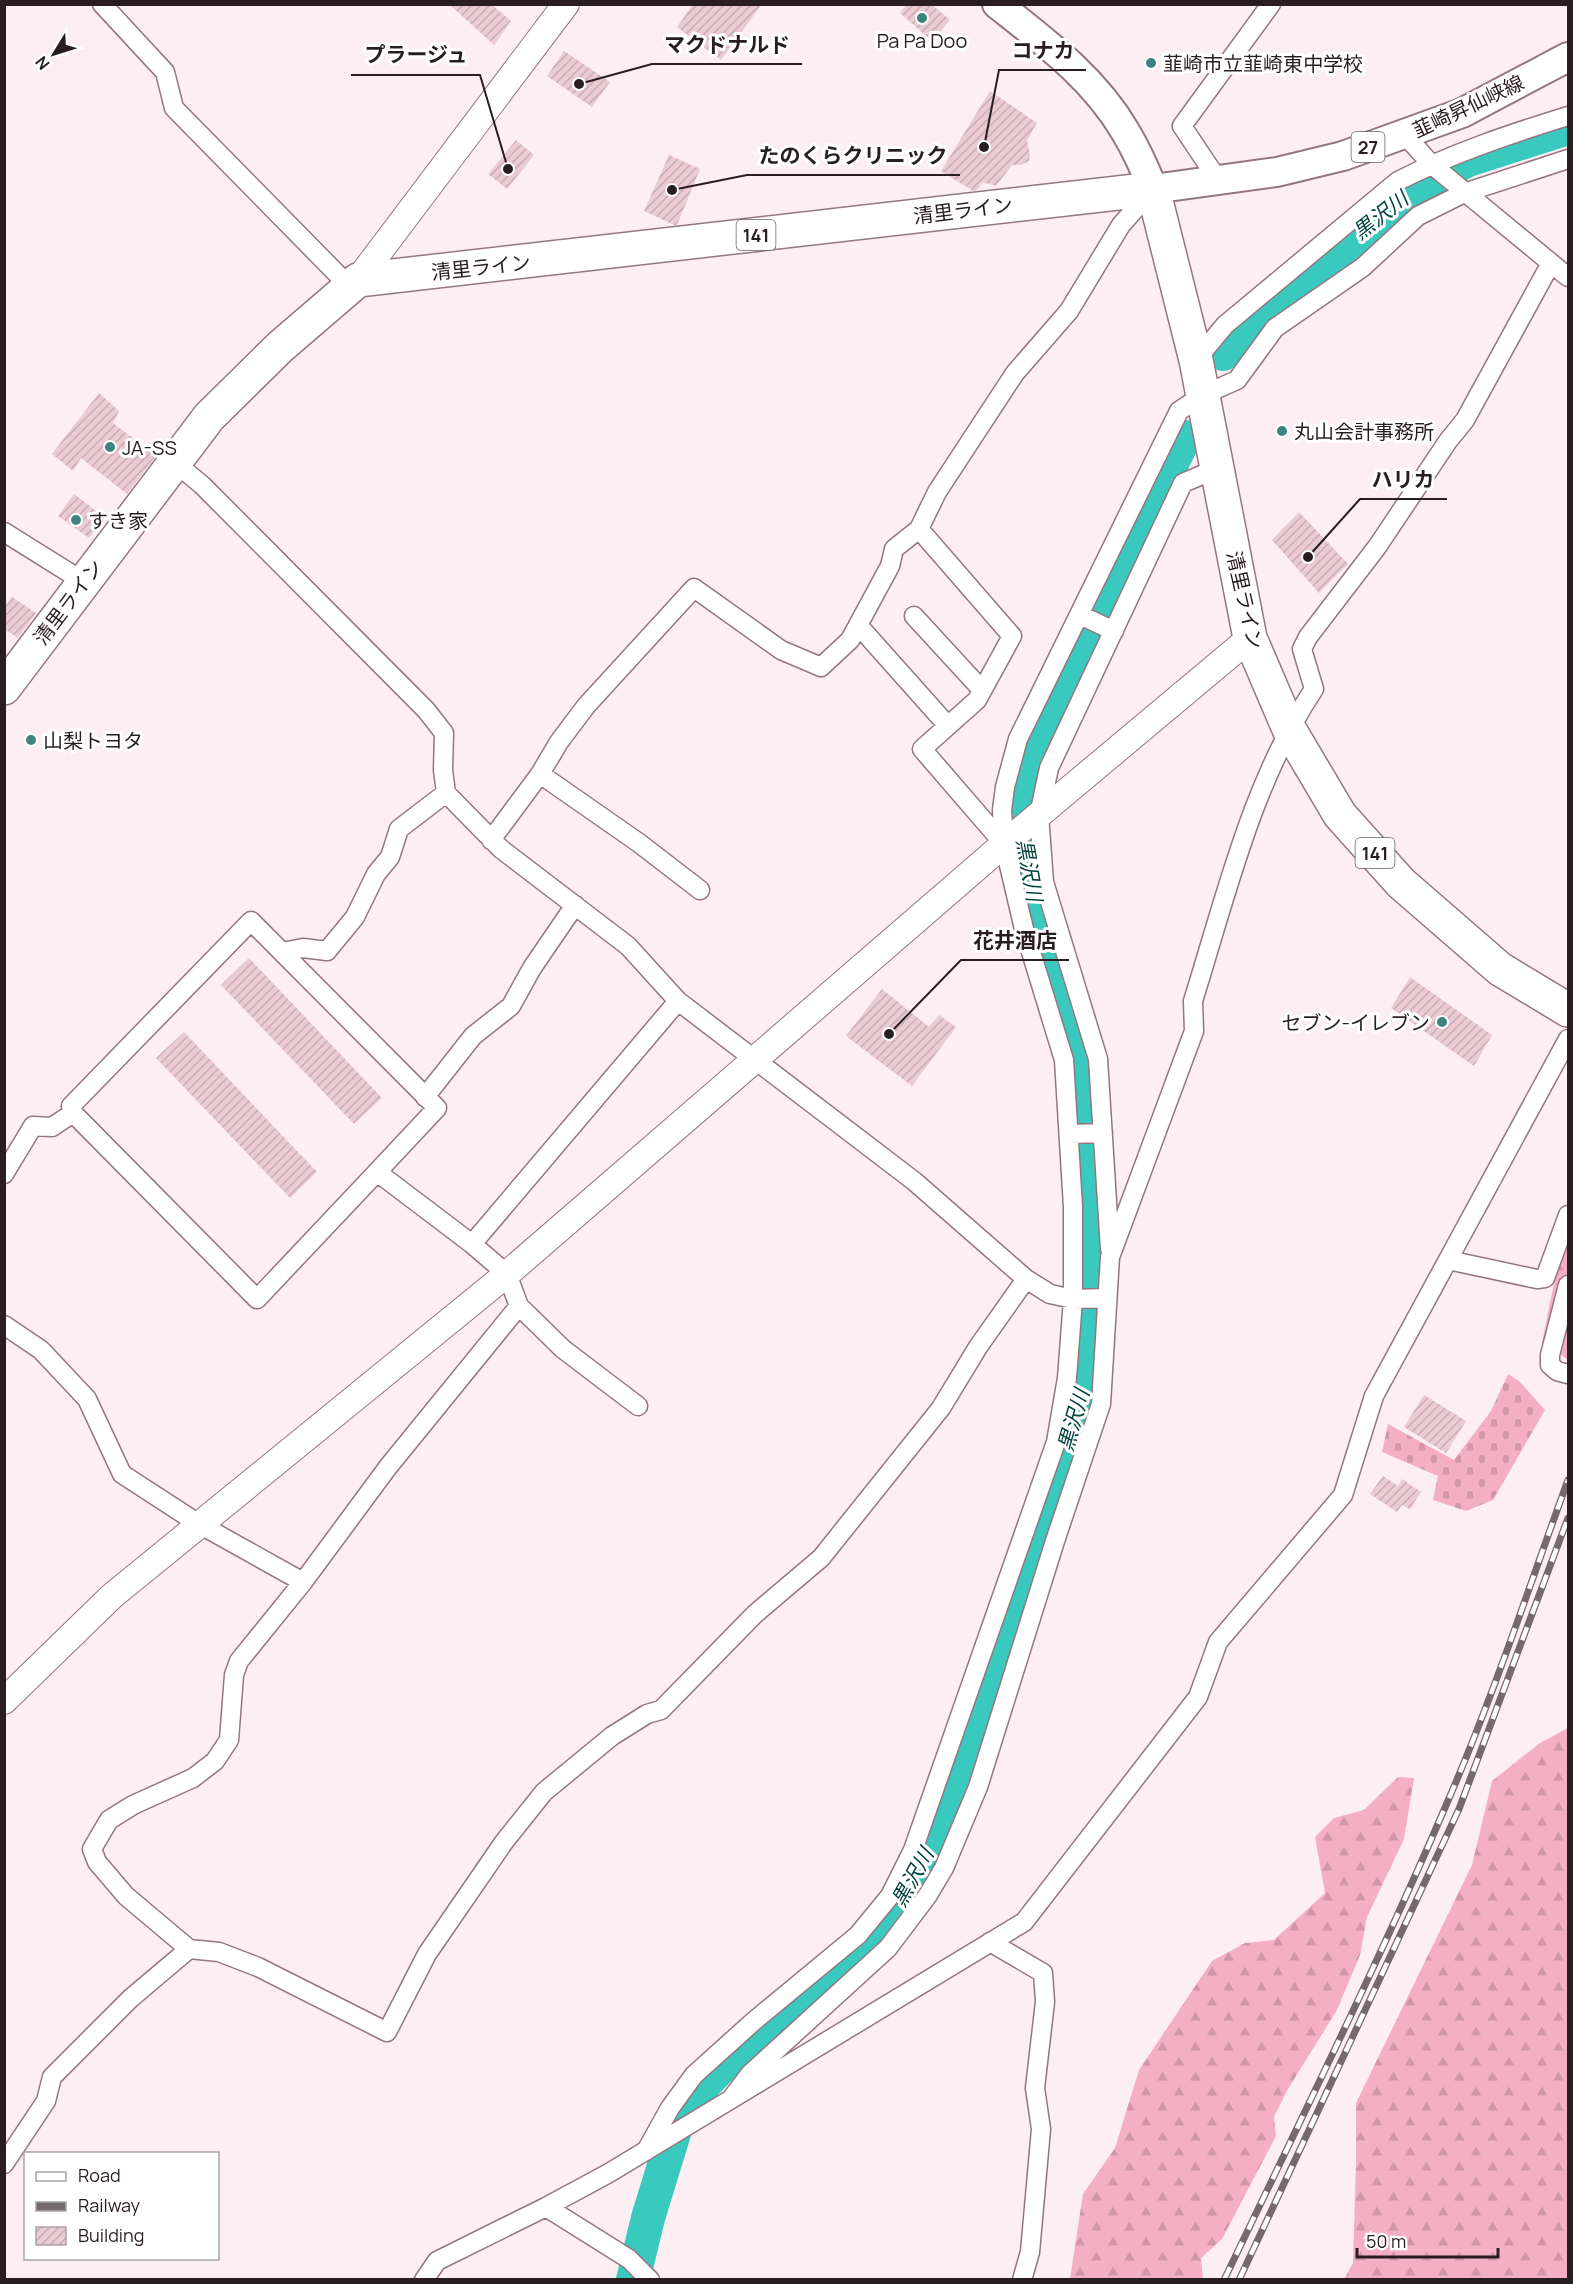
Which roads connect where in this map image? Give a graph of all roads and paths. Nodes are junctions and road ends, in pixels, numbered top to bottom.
1 (102, 4) edge
2 (566, 4) edge
3 (997, 4) edge
4 (1271, 4) edge
5 (1569, 57) edge
6 (1569, 116) edge
7 (1405, 135) junction
8 (1569, 159) edge
9 (1431, 164) junction
10 (1218, 180) junction
11 (1153, 189) junction
12 (1464, 193) junction
13 (1551, 263) junction
14 (1569, 277) edge
15 (354, 284) junction
16 (1196, 360) junction
17 (1203, 395) junction
18 (174, 462) junction
19 (1218, 468) junction
20 (919, 529) junction
21 (4, 532) edge
22 (84, 582) junction
23 (914, 616) dead end
24 (1084, 617) junction
25 (858, 625) junction
26 (1110, 629) junction
27 (1250, 638) junction
28 (4, 688) edge
29 (982, 690) junction
30 (948, 726) junction
31 (1289, 729) junction
32 (540, 774) junction
33 (446, 793) junction
34 (1039, 815) junction
35 (491, 840) junction
36 (1004, 844) junction
37 (700, 890) dead end
38 (575, 905) junction
39 (283, 952) junction
40 (1070, 980) junction
41 (1045, 988) junction
42 (678, 1001) junction
43 (1569, 1010) edge
44 (1569, 1039) edge
45 (753, 1061) junction
46 (425, 1096) junction
47 (73, 1113) junction
48 (1102, 1133) junction
49 (1069, 1134) junction
50 (377, 1172) junction
51 (4, 1174) edge
52 (1569, 1215) edge
53 (472, 1244) junction
54 (1110, 1257) junction
55 (1448, 1260) junction
56 (507, 1274) junction
57 (1026, 1279) junction
58 (1569, 1285) edge
59 (1103, 1298) junction
60 (1077, 1299) junction
61 (519, 1306) junction
62 (4, 1324) edge
63 (1569, 1374) edge
64 (638, 1406) dead end
65 (199, 1524) junction
66 (1027, 1531) junction
67 (1051, 1539) junction
68 (303, 1582) junction
69 (4, 1701) edge
70 (990, 1942) junction
71 (189, 1949) junction
72 (731, 2099) junction
73 (650, 2148) junction
74 (4, 2164) edge
75 (546, 2207) junction
76 (648, 2277) edge
77 (424, 2280) edge
78 (1022, 2280) edge

1 - 15 street
2 - 15 street
3 - 11 main road
4 - 10 street
5 - 7 main road, 韮崎昇仙峡線 / 27
6 - 9 street
7 - 9 street
7 - 10 main road, 韮崎昇仙峡線 / 27
8 - 12 street
9 - 12 street
9 - 16 street
10 - 11 main road, 韮崎昇仙峡線 / 27
11 - 15 highway, 清里ライン / 141
11 - 16 highway, 清里ライン / 141
11 - 20 street
12 - 13 street
12 - 17 street
13 - 14 street
13 - 31 street
15 - 18 highway, 清里ライン
16 - 17 highway, 清里ライン / 141
17 - 19 highway, 清里ライン / 141
17 - 24 street
18 - 22 highway, 清里ライン
18 - 33 street
19 - 26 street
19 - 27 highway, 清里ライン / 141
20 - 25 street
20 - 29 street
21 - 22 street
22 - 28 highway, 清里ライン
23 - 29 street
24 - 26 street
24 - 36 street
25 - 30 street
25 - 32 street
26 - 34 street
27 - 31 highway, 清里ライン / 141
27 - 34 street
29 - 30 street
30 - 36 street
31 - 43 highway, 清里ライン / 141
31 - 54 street
32 - 35 street
32 - 37 street
33 - 35 street
33 - 39 street
34 - 36 street
34 - 40 street
35 - 38 street
36 - 41 street
36 - 45 street
38 - 42 street
38 - 46 street
39 - 46 street
39 - 47 street
40 - 41 street
40 - 48 street
41 - 49 street
42 - 45 street
42 - 53 street
44 - 55 street
45 - 56 street
45 - 57 street
46 - 50 street
47 - 50 street
47 - 51 street
48 - 49 street
48 - 54 street
49 - 60 street
50 - 53 street
52 - 55 street
53 - 56 street
54 - 59 street
55 - 70 street
56 - 61 street
56 - 65 street
57 - 60 street
57 - 71 street
58 - 63 street
59 - 60 street
59 - 67 street
60 - 66 street
61 - 64 street
61 - 68 street
62 - 65 street
65 - 68 street
65 - 69 street
66 - 67 street
66 - 73 street
67 - 72 street
68 - 71 street
70 - 72 street
70 - 78 street
71 - 74 street
72 - 73 street
73 - 75 street
75 - 76 street
75 - 77 street

